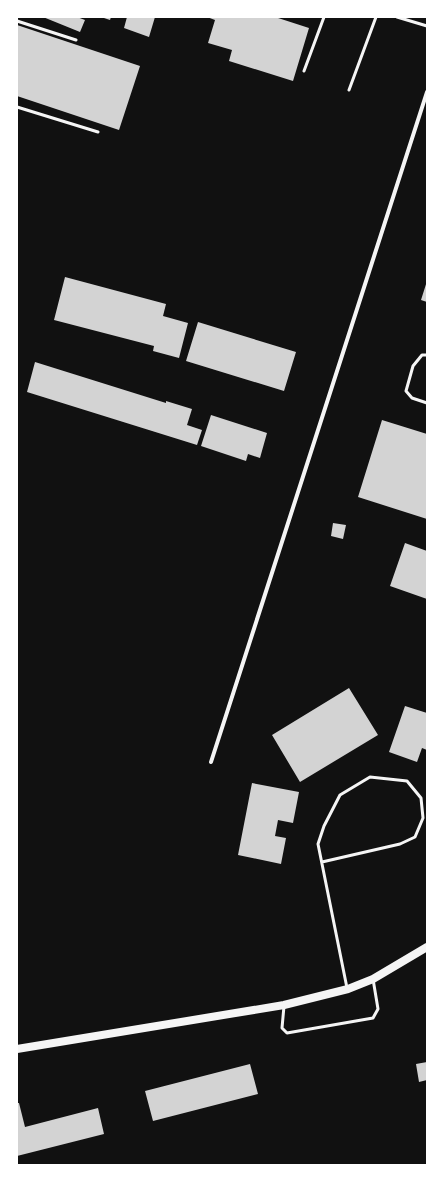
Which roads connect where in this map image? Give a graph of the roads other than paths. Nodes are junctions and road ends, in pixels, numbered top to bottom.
1 (324, 17) edge
2 (376, 17) edge
3 (396, 17) edge
4 (17, 21) edge
5 (427, 26) edge
6 (76, 40) dead end
7 (304, 71) dead end
8 (349, 90) dead end
9 (427, 92) edge
10 (17, 107) edge
11 (98, 132) dead end
12 (427, 354) edge
13 (427, 403) edge
14 (211, 762) dead end
15 (322, 862) junction
16 (427, 947) edge
17 (373, 979) junction
18 (348, 989) junction
19 (284, 1004) junction
20 (26, 1048) junction
21 (17, 1049) edge
22 (17, 1054) edge

1 - 7 lane
2 - 8 lane
3 - 5 lane
4 - 6 lane
9 - 14 street
10 - 11 lane
12 - 13 lane
15 - 15 lane
15 - 18 lane
16 - 17 main road
17 - 18 main road
17 - 19 lane
18 - 19 main road
19 - 20 main road
20 - 21 main road
20 - 22 street

